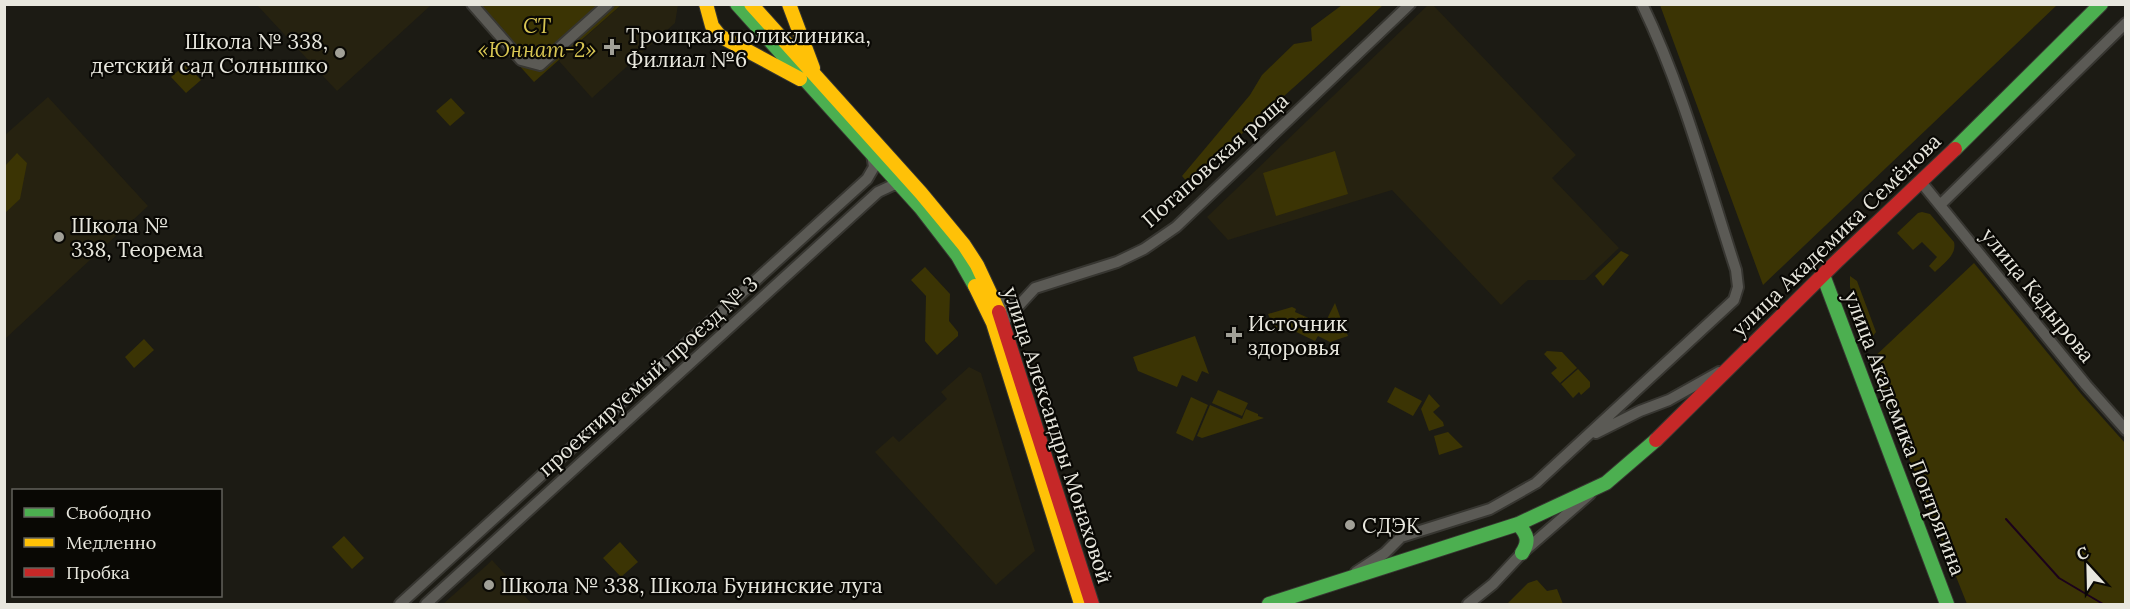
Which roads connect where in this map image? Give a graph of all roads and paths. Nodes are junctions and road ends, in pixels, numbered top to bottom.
1 (472, 4) edge
2 (608, 4) edge
3 (706, 4) edge
4 (737, 4) edge
5 (751, 4) edge
6 (789, 4) edge
7 (1410, 4) edge
8 (1642, 4) edge
9 (2100, 4) edge
10 (2126, 23) edge
11 (812, 80) junction
12 (872, 154) junction
13 (1922, 182) junction
14 (901, 185) junction
15 (1940, 205) junction
16 (1823, 275) junction
17 (990, 302) junction
18 (1743, 355) junction
19 (1630, 397) junction
20 (1640, 411) junction
21 (2126, 430) edge
22 (1585, 439) junction
23 (1596, 489) junction
24 (1518, 524) junction
25 (1522, 553) junction
26 (1334, 584) junction
27 (400, 604) edge
28 (426, 604) edge
29 (1081, 604) edge
30 (1092, 604) edge
31 (1269, 604) edge
32 (1468, 604) edge
33 (1947, 604) edge

1 - 2 street
3 - 11 main road
4 - 11 main road, улица Александры Монаховой
5 - 11 main road, улица Александры Монаховой
6 - 11 main road
7 - 17 street, Потаповская роща
8 - 19 street
9 - 13 main road, улица Академика Семёнова
10 - 15 street
11 - 12 main road, улица Александры Монаховой
11 - 17 main road, улица Александры Монаховой
12 - 14 main road, улица Александры Монаховой
12 - 27 street, проектируемый проезд № 3
13 - 15 street, улица Кадырова
13 - 16 main road, улица Академика Семёнова
14 - 17 main road, улица Александры Монаховой
14 - 28 street, проектируемый проезд № 3
15 - 21 street, улица Кадырова
16 - 18 main road, улица Академика Семёнова
16 - 33 main road, улица Академика Понтрягина
17 - 29 main road, улица Александры Монаховой
17 - 30 main road, улица Александры Монаховой
18 - 20 street
18 - 23 main road, улица Академика Семёнова
19 - 20 street
19 - 22 street
20 - 22 street
22 - 26 street
23 - 24 main road, улица Академика Семёнова
23 - 25 street, улица Академика Семёнова
24 - 25 main road
24 - 26 main road, улица Академика Семёнова
25 - 32 street, улица Академика Семёнова
26 - 31 main road, улица Академика Семёнова

